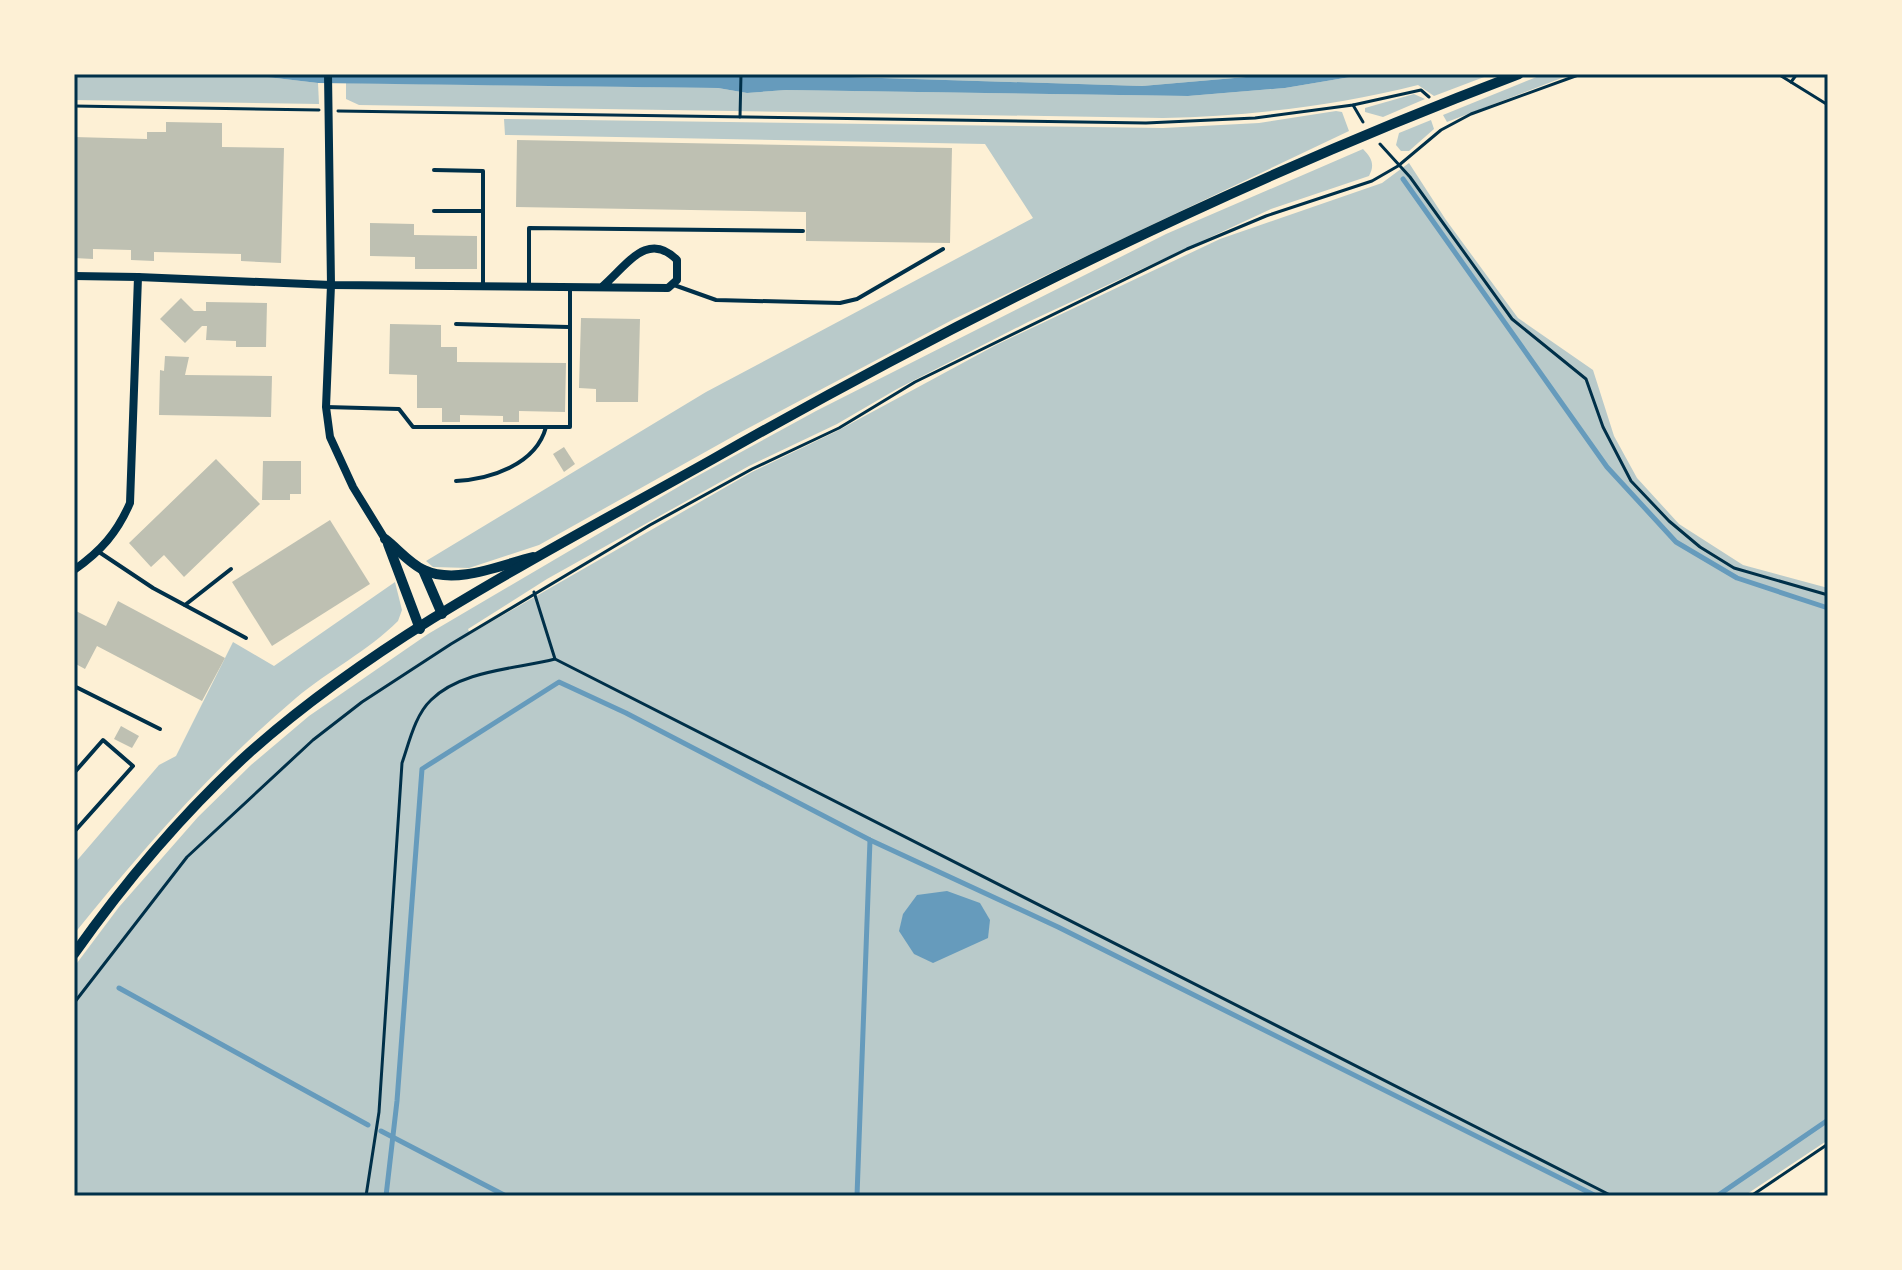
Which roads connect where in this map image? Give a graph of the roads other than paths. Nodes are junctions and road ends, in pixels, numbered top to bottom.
1 (328, 74) edge
2 (1519, 74) edge
3 (434, 170) dead end
4 (434, 211) dead end
5 (483, 211) junction
6 (803, 231) dead end
7 (943, 249) dead end
8 (74, 276) edge
9 (138, 277) junction
10 (672, 284) junction
11 (331, 285) junction
12 (483, 285) junction
13 (529, 286) junction
14 (570, 286) junction
15 (603, 286) junction
16 (456, 324) dead end
17 (570, 327) junction
18 (326, 407) junction
19 (546, 427) junction
20 (456, 481) dead end
21 (385, 539) junction
22 (99, 552) junction
23 (545, 555) junction
24 (231, 569) dead end
25 (74, 570) edge
26 (423, 570) junction
27 (185, 605) junction
28 (442, 614) junction
29 (420, 629) junction
30 (246, 638) dead end
31 (74, 686) edge
32 (160, 729) dead end
33 (74, 773) edge
34 (74, 832) edge
35 (74, 954) edge

1 - 11 street
2 - 23 street
3 - 5 lane
4 - 5 lane
5 - 12 lane
6 - 13 lane
7 - 10 lane
8 - 9 street
9 - 11 street
9 - 22 street
10 - 15 street
10 - 15 street
11 - 12 street
11 - 18 street
12 - 13 street
13 - 14 street
14 - 15 street
14 - 17 lane
16 - 17 lane
17 - 19 lane
18 - 19 lane
18 - 21 street
19 - 20 lane
21 - 26 street
21 - 29 street
22 - 25 street
22 - 27 lane
23 - 26 street
23 - 28 street
24 - 27 lane
26 - 28 street
27 - 30 lane
28 - 29 street
29 - 35 street
31 - 32 lane
33 - 34 lane

